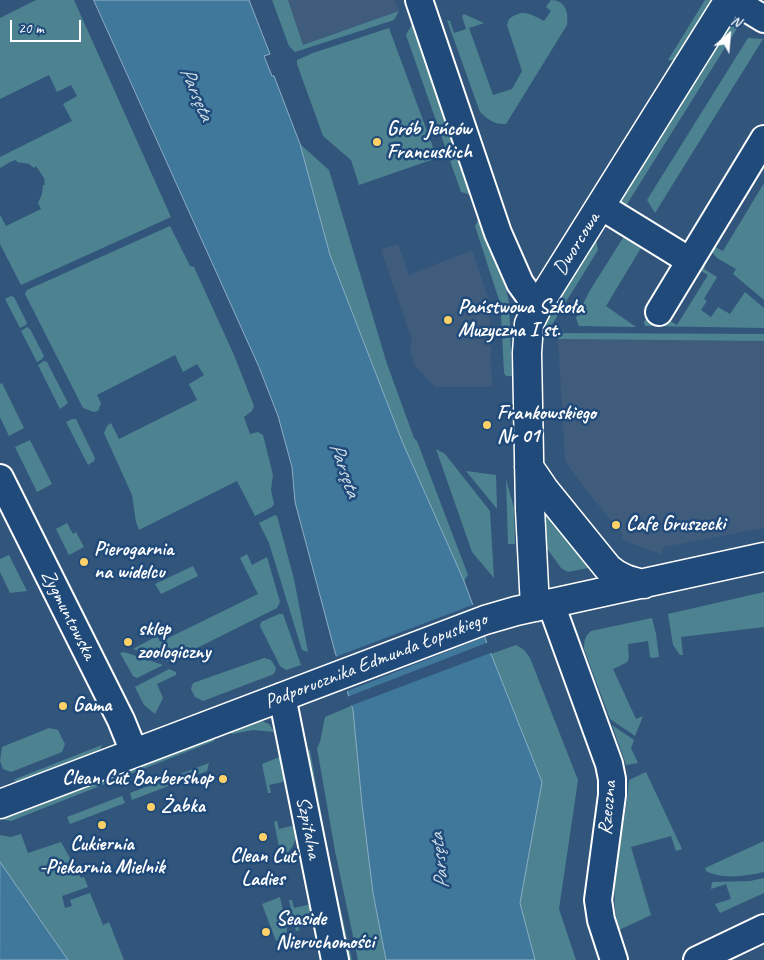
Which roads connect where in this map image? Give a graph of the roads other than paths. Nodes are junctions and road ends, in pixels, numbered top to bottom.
1 (419, 0) edge
2 (735, 3) edge
3 (764, 19) edge
4 (764, 139) edge
5 (612, 213) dead end
6 (690, 261) junction
7 (539, 304) junction
8 (659, 312) dead end
9 (529, 467) junction
10 (0, 478) edge
11 (764, 557) edge
12 (644, 584) junction
13 (543, 606) junction
14 (281, 697) junction
15 (134, 752) junction
16 (0, 804) edge
17 (764, 928) edge
18 (335, 960) edge
19 (614, 960) edge
20 (696, 960) edge

1 - 7 street
2 - 3 street
2 - 7 street, Dworcowa
4 - 6 street
5 - 6 street
6 - 8 street
7 - 9 street, Dworcowa
9 - 12 street
9 - 13 street, Dworcowa
10 - 15 street, Zygmuntowska
11 - 12 street, Podporucznika Edmunda Łopuskiego
12 - 13 street, Podporucznika Edmunda Łopuskiego
13 - 14 street, Podporucznika Edmunda Łopuskiego
13 - 19 street, Rzeczna
14 - 15 street, Podporucznika Edmunda Łopuskiego
14 - 18 street, Szpitalna
15 - 16 street, Podporucznika Edmunda Łopuskiego
17 - 20 street

